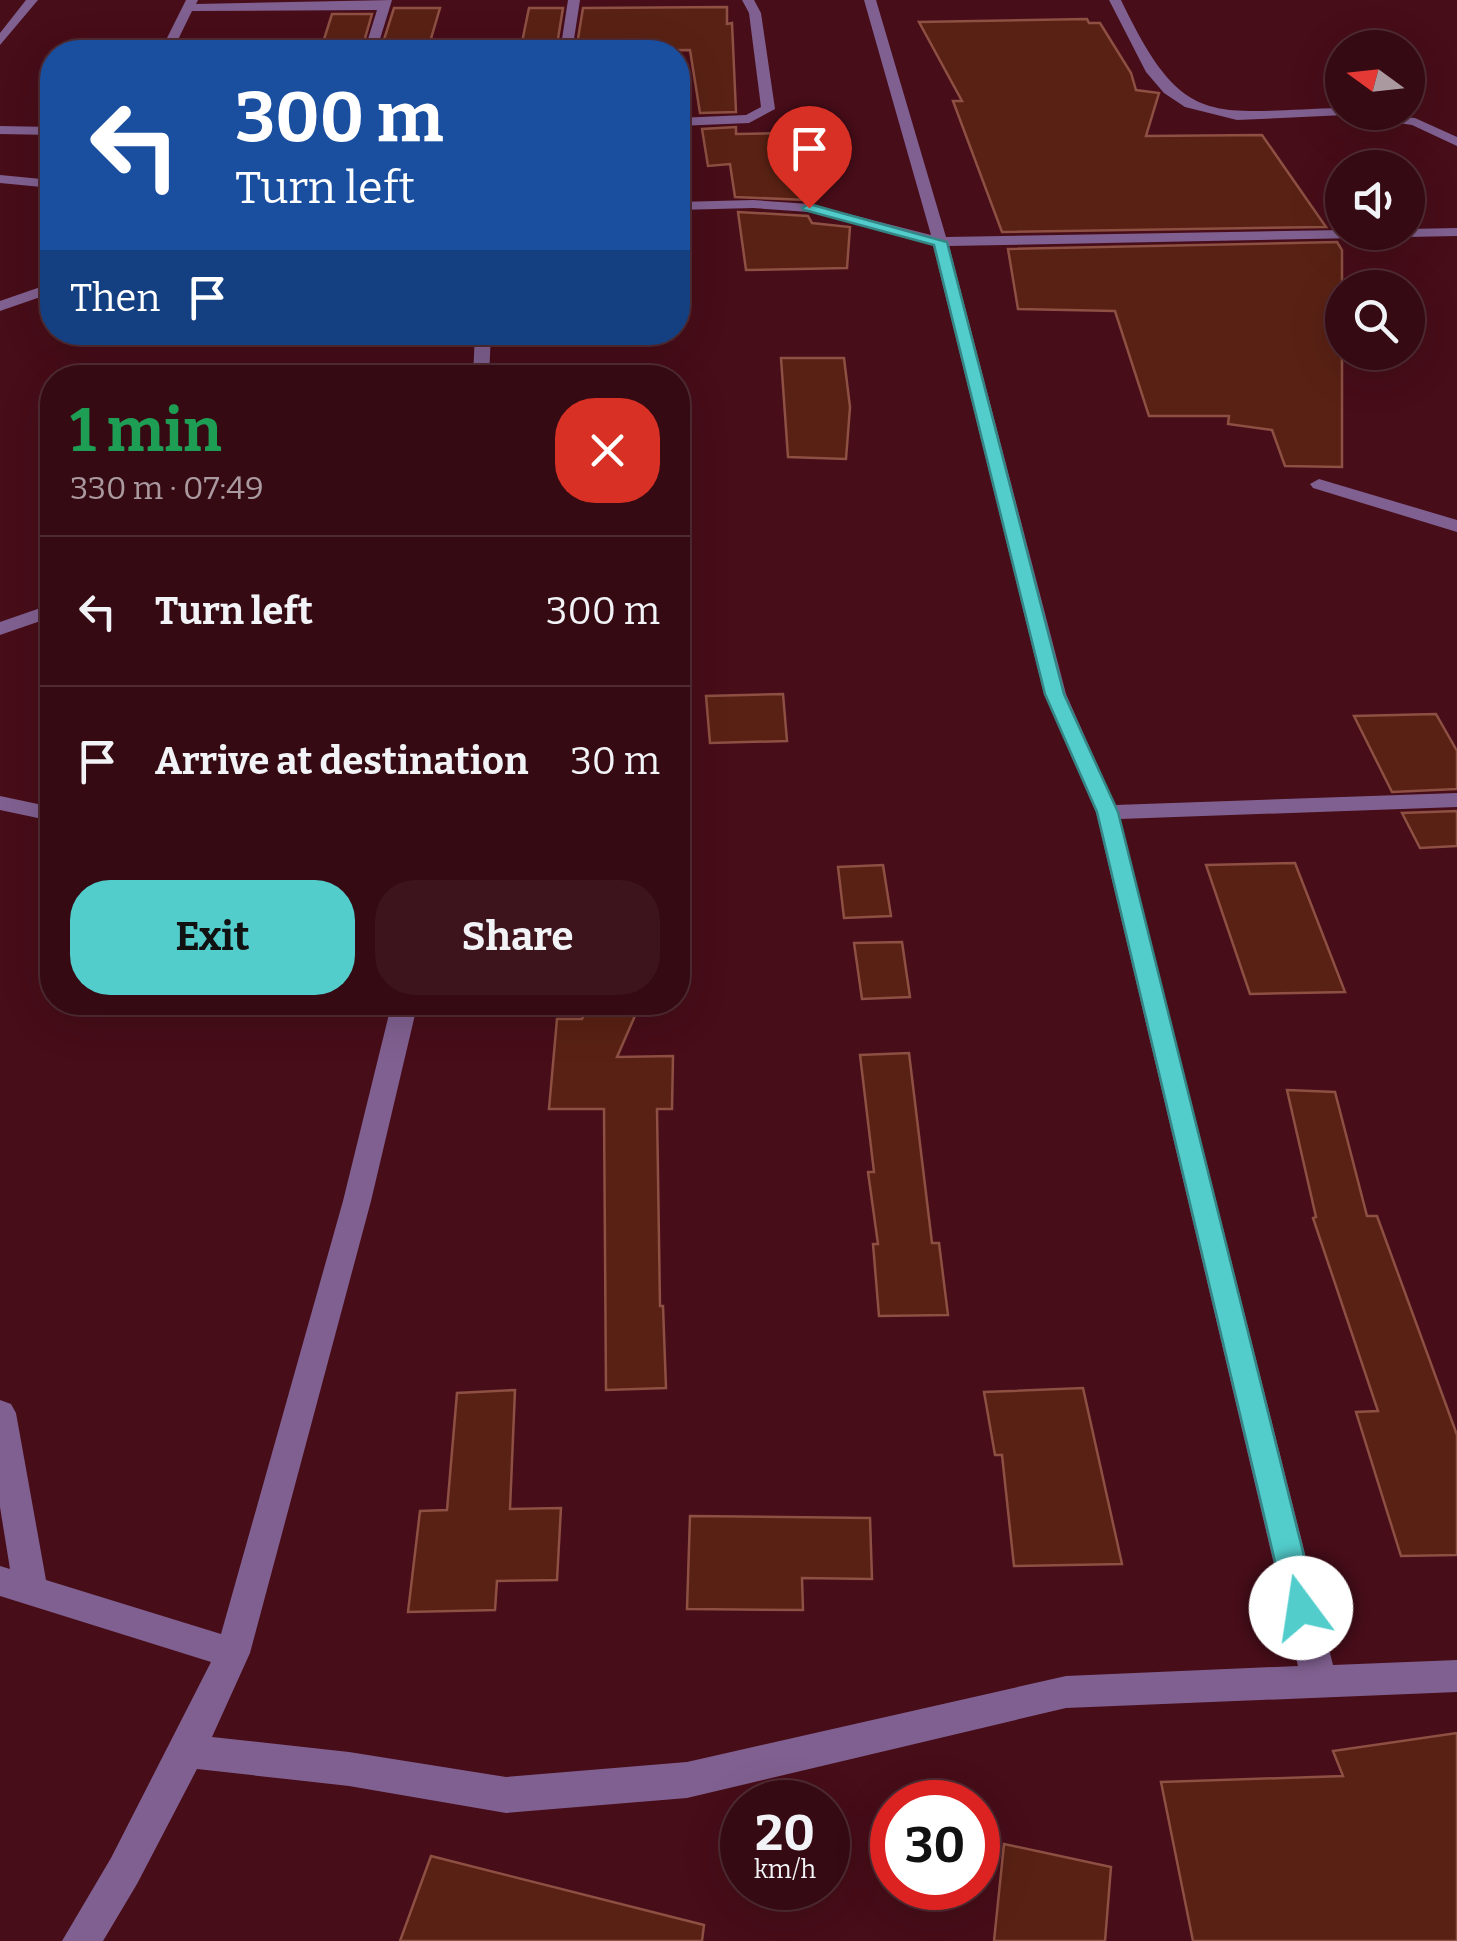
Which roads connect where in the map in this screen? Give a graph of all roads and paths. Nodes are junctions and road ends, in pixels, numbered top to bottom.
1 (32, 0) edge
2 (574, 0) edge
3 (748, 0) edge
4 (870, 0) edge
5 (1115, 0) edge
6 (386, 3) edge
7 (190, 4) edge
8 (172, 40) edge
9 (374, 40) edge
10 (568, 40) edge
11 (0, 42) edge
12 (1325, 113) edge
13 (690, 121) edge
14 (1425, 127) edge
15 (0, 130) edge
16 (40, 132) edge
17 (1457, 142) edge
18 (0, 180) edge
19 (40, 183) edge
20 (690, 206) edge
21 (1457, 232) edge
22 (940, 242) junction
23 (40, 292) edge
24 (0, 306) edge
25 (1319, 484) dead end
26 (1457, 526) edge
27 (40, 614) edge
28 (0, 629) edge
29 (1457, 800) edge
30 (0, 803) edge
31 (40, 811) edge
32 (1108, 812) junction
33 (402, 1015) edge
34 (0, 1413) edge
35 (16, 1586) edge
36 (233, 1653) junction
37 (1457, 1676) edge
38 (1320, 1684) junction
39 (186, 1751) junction
40 (81, 1941) edge

1 - 11 street
2 - 10 street
3 - 13 street
4 - 22 street
5 - 12 street
6 - 7 street
6 - 9 street
7 - 8 street
14 - 17 street
15 - 16 street
18 - 19 street
20 - 22 street
21 - 22 street
22 - 32 street
23 - 24 street
25 - 26 street
27 - 28 street
29 - 32 street
30 - 31 street
32 - 38 street
33 - 36 street
34 - 35 street
35 - 36 street
36 - 39 street
37 - 38 street
38 - 39 street
39 - 40 street

